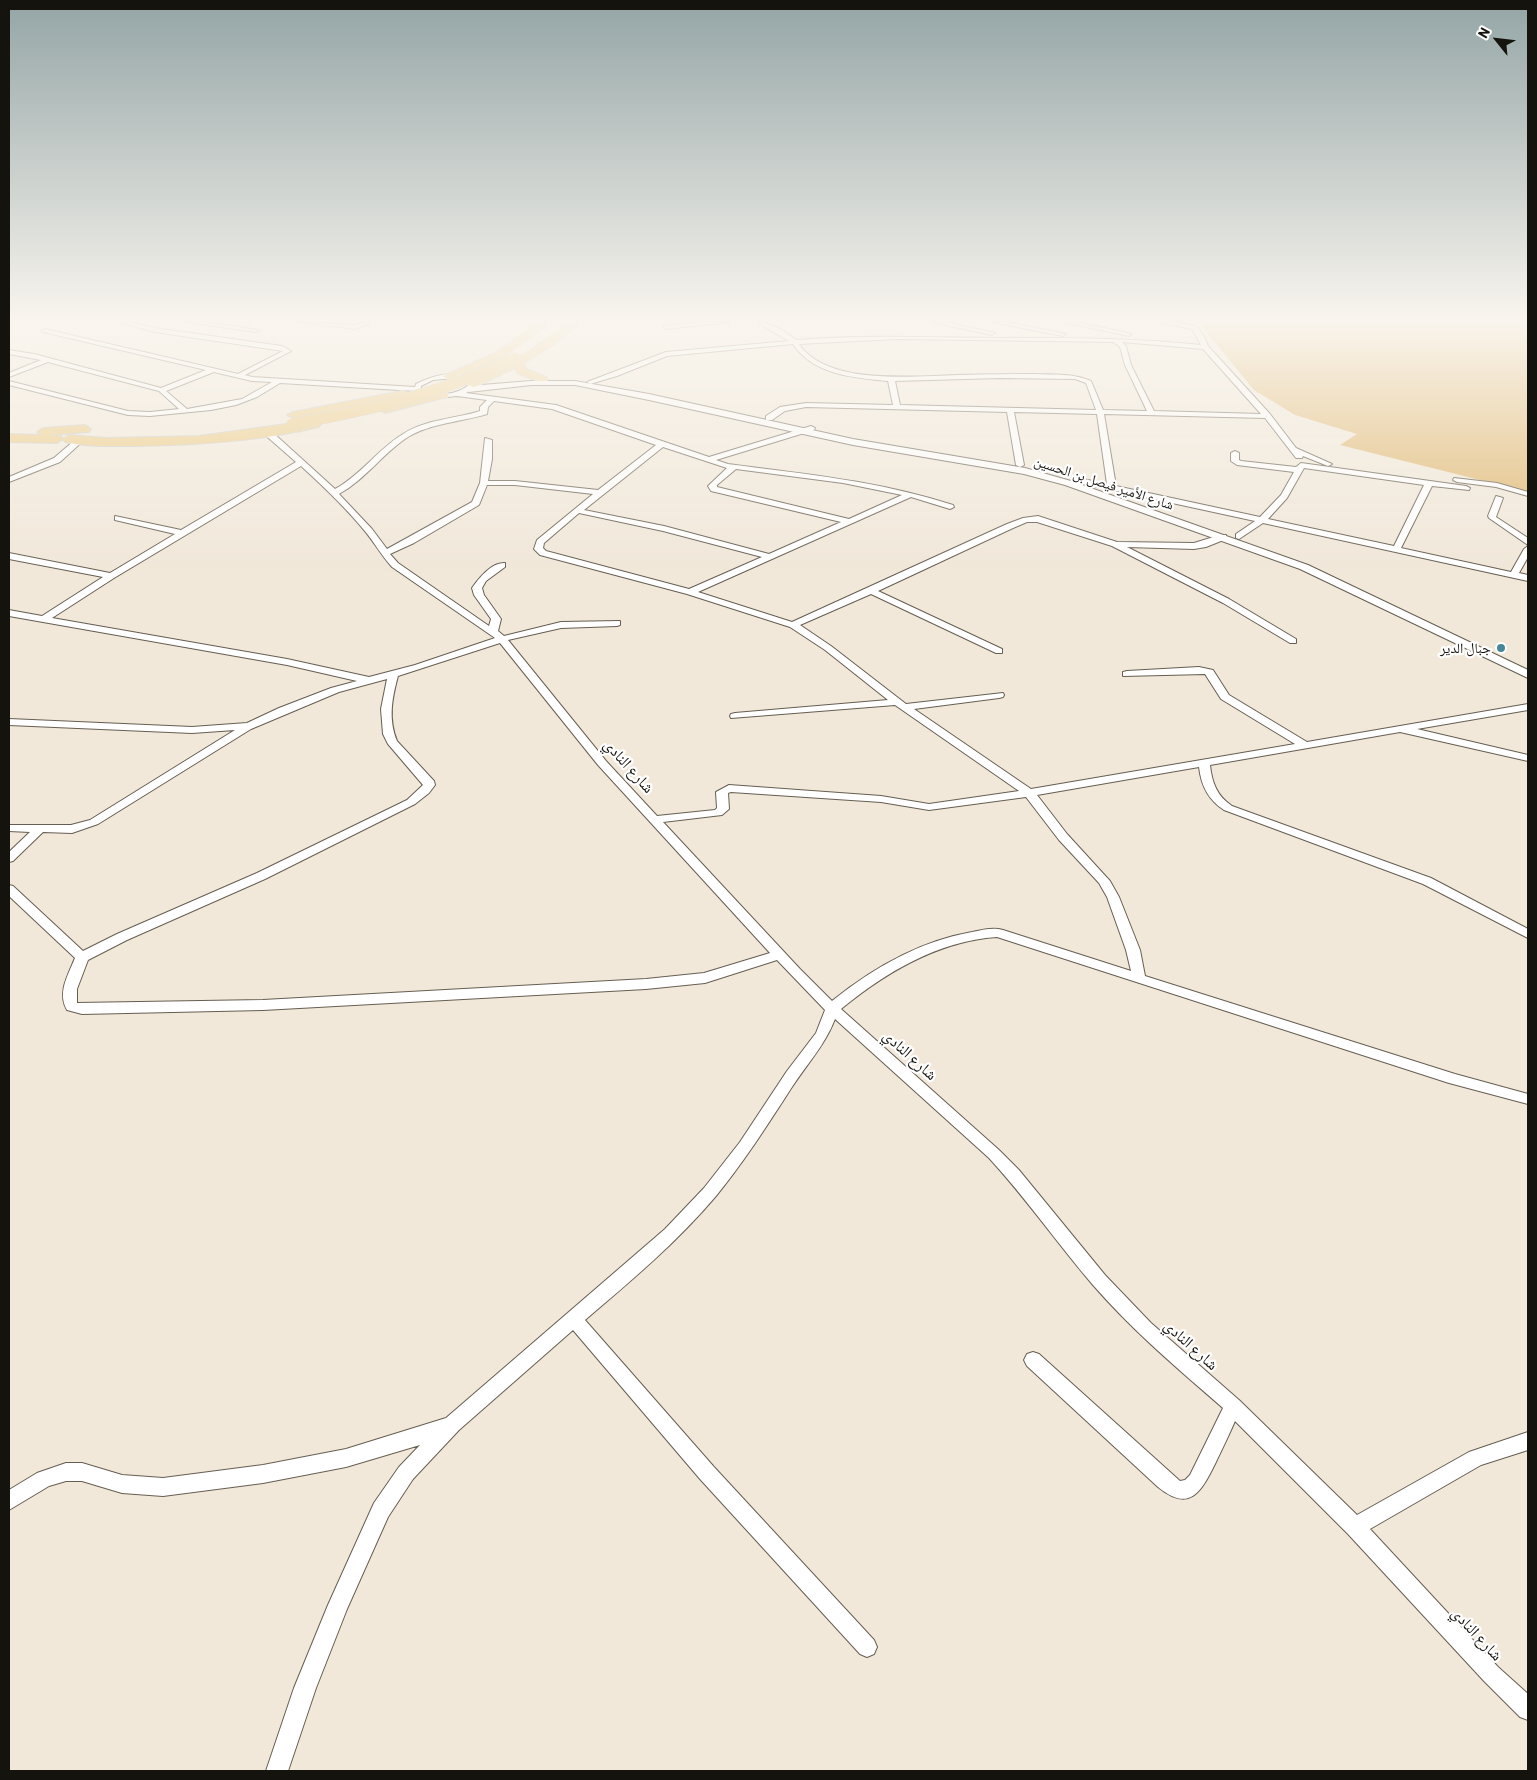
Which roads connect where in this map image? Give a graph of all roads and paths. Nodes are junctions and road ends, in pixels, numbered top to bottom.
1 (96, 405) edge
2 (178, 405) edge
3 (220, 405) edge
4 (353, 405) edge
5 (366, 405) edge
6 (385, 405) edge
7 (405, 405) edge
8 (486, 405) edge
9 (536, 405) edge
10 (686, 405) edge
11 (715, 405) edge
12 (1097, 405) edge
13 (1148, 405) edge
14 (1257, 405) edge
15 (897, 408) joint
16 (1010, 410) junction
17 (185, 411) junction
18 (1100, 412) junction
19 (1152, 414) junction
20 (1267, 416) junction
21 (769, 418) junction
22 (287, 421) junction
23 (811, 428) junction
24 (95, 429) dead end
25 (800, 430) junction
26 (9, 431) edge
27 (44, 432) junction
28 (266, 432) junction
29 (9, 438) edge
30 (74, 440) junction
31 (488, 440) dead end
32 (662, 444) junction
33 (1296, 450) junction
34 (1235, 453) dead end
35 (708, 460) junction
36 (300, 463) junction
37 (1020, 465) junction
38 (734, 467) junction
39 (1300, 468) junction
40 (1343, 469) junction
41 (9, 480) edge
42 (1083, 481) junction
43 (484, 483) junction
44 (1429, 483) junction
45 (1112, 488) junction
46 (1466, 488) dead end
47 (334, 493) junction
48 (601, 493) junction
49 (911, 494) junction
50 (1528, 494) edge
51 (1499, 498) dead end
52 (950, 507) dead end
53 (580, 511) junction
54 (118, 518) dead end
55 (1260, 520) junction
56 (848, 521) junction
57 (1208, 529) junction
58 (181, 533) junction
59 (1239, 536) junction
60 (1223, 537) junction
61 (1528, 542) edge
62 (1116, 544) junction
63 (1397, 548) junction
64 (1528, 549) edge
65 (384, 554) junction
66 (9, 556) edge
67 (768, 556) junction
68 (502, 565) dead end
69 (1514, 575) junction
70 (111, 576) junction
71 (1528, 578) edge
72 (871, 591) junction
73 (690, 592) junction
74 (9, 613) edge
75 (42, 620) junction
76 (616, 624) dead end
77 (793, 625) junction
78 (497, 635) junction
79 (1293, 641) dead end
80 (999, 650) dead end
81 (1528, 666) edge
82 (1127, 674) dead end
83 (1528, 674) edge
84 (393, 675) junction
85 (370, 680) junction
86 (999, 695) dead end
87 (901, 705) junction
88 (1528, 707) edge
89 (735, 716) dead end
90 (9, 722) edge
91 (249, 726) junction
92 (1400, 729) junction
93 (1304, 745) junction
94 (1528, 758) edge
95 (1204, 764) junction
96 (1029, 793) junction
97 (653, 820) junction
98 (9, 828) edge
99 (41, 828) junction
100 (9, 858) edge
101 (9, 889) edge
102 (1528, 934) edge
103 (780, 955) junction
104 (82, 957) junction
105 (1140, 978) junction
106 (832, 1008) junction
107 (1528, 1099) edge
108 (574, 1319) junction
109 (1033, 1360) dead end
110 (1233, 1406) junction
111 (453, 1424) junction
112 (1528, 1441) edge
113 (9, 1501) edge
114 (1355, 1527) junction
115 (866, 1647) dead end
116 (1528, 1709) edge
117 (276, 1771) edge

1 - 17 street
2 - 17 street
3 - 17 street
4 - 22 main road
5 - 22 main road, bridge
6 - 22 main road, bridge
7 - 28 main road
8 - 47 street
9 - 32 street
10 - 25 street, شارع الأمير فيصل بن الحسين
11 - 21 street, شارع الأمير فيصل بن الحسين
12 - 18 street
13 - 19 street
14 - 20 street
15 - 16 street
15 - 21 street
16 - 18 street
16 - 37 street
18 - 19 street
18 - 45 street
19 - 20 street
20 - 33 street
21 - 23 street, شارع الأمير فيصل بن الحسين
22 - 27 main road
22 - 30 main road
23 - 25 street
23 - 37 street, شارع الأمير فيصل بن الحسين
24 - 27 main road
25 - 35 street
25 - 57 street, شارع الأمير فيصل بن الحسين
26 - 27 main road
28 - 30 main road
28 - 36 street, شارع النادي
29 - 30 main road
30 - 41 street
31 - 43 street
32 - 35 street
32 - 48 street
33 - 39 street
33 - 40 street
34 - 39 street
35 - 38 street
36 - 47 street, شارع النادي
36 - 58 street
37 - 42 street, شارع الأمير فيصل بن الحسين
38 - 49 street
38 - 56 street
39 - 40 street
39 - 55 street
40 - 44 street
40 - 50 street
42 - 45 street
42 - 57 street, شارع الأمير فيصل بن الحسين
43 - 48 street
43 - 65 street
44 - 46 street
44 - 63 street
45 - 55 street
47 - 65 street, شارع النادي
48 - 53 street
49 - 52 street
49 - 56 street
51 - 61 street
53 - 67 street
53 - 73 street
54 - 58 street
55 - 59 street
55 - 63 street
56 - 67 street
57 - 59 street, شارع الأمير فيصل بن الحسين
57 - 60 street, شارع الأمير فيصل بن الحسين
58 - 70 street
59 - 81 street, شارع الأمير فيصل بن الحسين
60 - 62 street
60 - 83 street, شارع الأمير فيصل بن الحسين
62 - 72 street
62 - 79 street
63 - 69 street
64 - 69 street
65 - 78 street, شارع النادي
66 - 70 street
67 - 73 street
68 - 78 street
69 - 71 street
70 - 75 street
72 - 77 street
72 - 80 street
73 - 77 street
74 - 75 street
75 - 85 street
76 - 78 street
77 - 87 street
78 - 84 street
78 - 97 street, شارع النادي
82 - 93 street
84 - 85 street
84 - 104 street
85 - 91 street
86 - 87 street
87 - 89 street
87 - 96 street
88 - 92 street
90 - 91 street
91 - 99 street
92 - 93 street
92 - 94 street
93 - 95 street
95 - 96 street
95 - 102 street
96 - 97 street
96 - 105 street
97 - 103 street, شارع النادي
98 - 99 street
99 - 100 street
101 - 104 street
103 - 104 street
103 - 106 street, شارع النادي
105 - 106 street
105 - 107 street
106 - 108 street
106 - 110 street, شارع النادي
108 - 111 street
108 - 115 street
109 - 110 street
110 - 114 street, شارع النادي
111 - 113 street
111 - 117 street
112 - 114 street
114 - 116 street, شارع النادي

